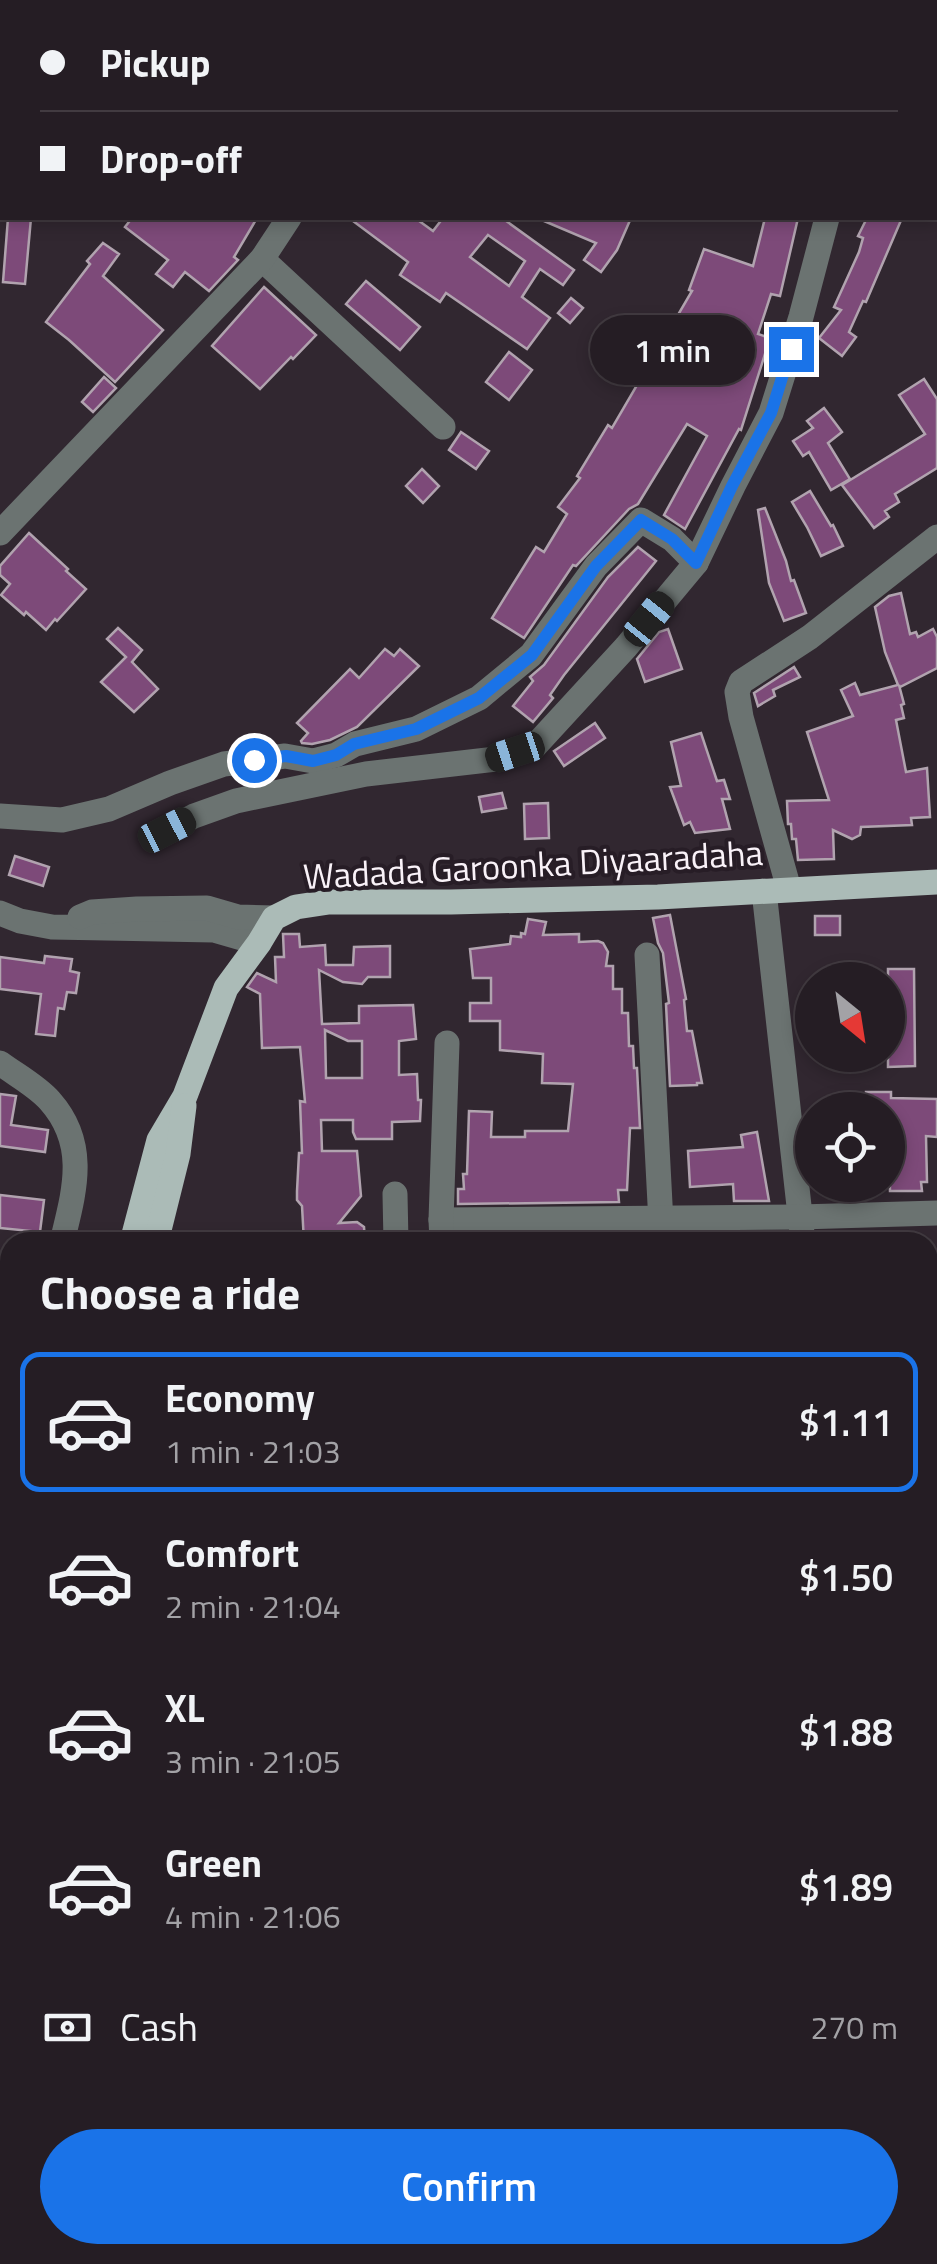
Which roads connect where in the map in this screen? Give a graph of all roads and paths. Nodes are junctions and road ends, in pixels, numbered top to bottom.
1 (288, 220) edge
2 (826, 220) edge
3 (262, 259) junction
4 (443, 427) dead end
5 (0, 533) edge
6 (937, 537) edge
7 (696, 563) junction
8 (0, 816) edge
9 (167, 830) dead end
10 (937, 882) edge
11 (776, 890) junction
12 (0, 913) edge
13 (274, 918) junction
14 (52, 927) junction
15 (259, 943) junction
16 (647, 955) dead end
17 (447, 1042) dead end
18 (0, 1063) edge
19 (185, 1096) junction
20 (395, 1194) dead end
21 (937, 1213) edge
22 (661, 1230) edge
23 (802, 1230) edge
24 (442, 1231) edge
25 (64, 1232) edge
26 (135, 1232) edge
27 (158, 1232) edge
28 (396, 1232) edge

1 - 3 street
2 - 7 street
3 - 4 street
3 - 5 street
6 - 11 street
7 - 8 street
7 - 9 street
10 - 11 main road, Wadada Garoonka Diyaaradaha
11 - 13 main road, Wadada Garoonka Diyaaradaha
11 - 23 street
12 - 14 street
13 - 14 street
13 - 15 main road, Wadada Garoonka Diyaaradaha
14 - 15 street
15 - 19 main road, Wadada Garoonka Diyaaradaha
16 - 22 street
17 - 24 street
18 - 25 street
19 - 26 main road, Wadada Garoonka Diyaaradaha
19 - 27 main road, Wadada Garoonka Diyaaradaha
20 - 28 street
21 - 23 street
22 - 23 street
22 - 24 street

